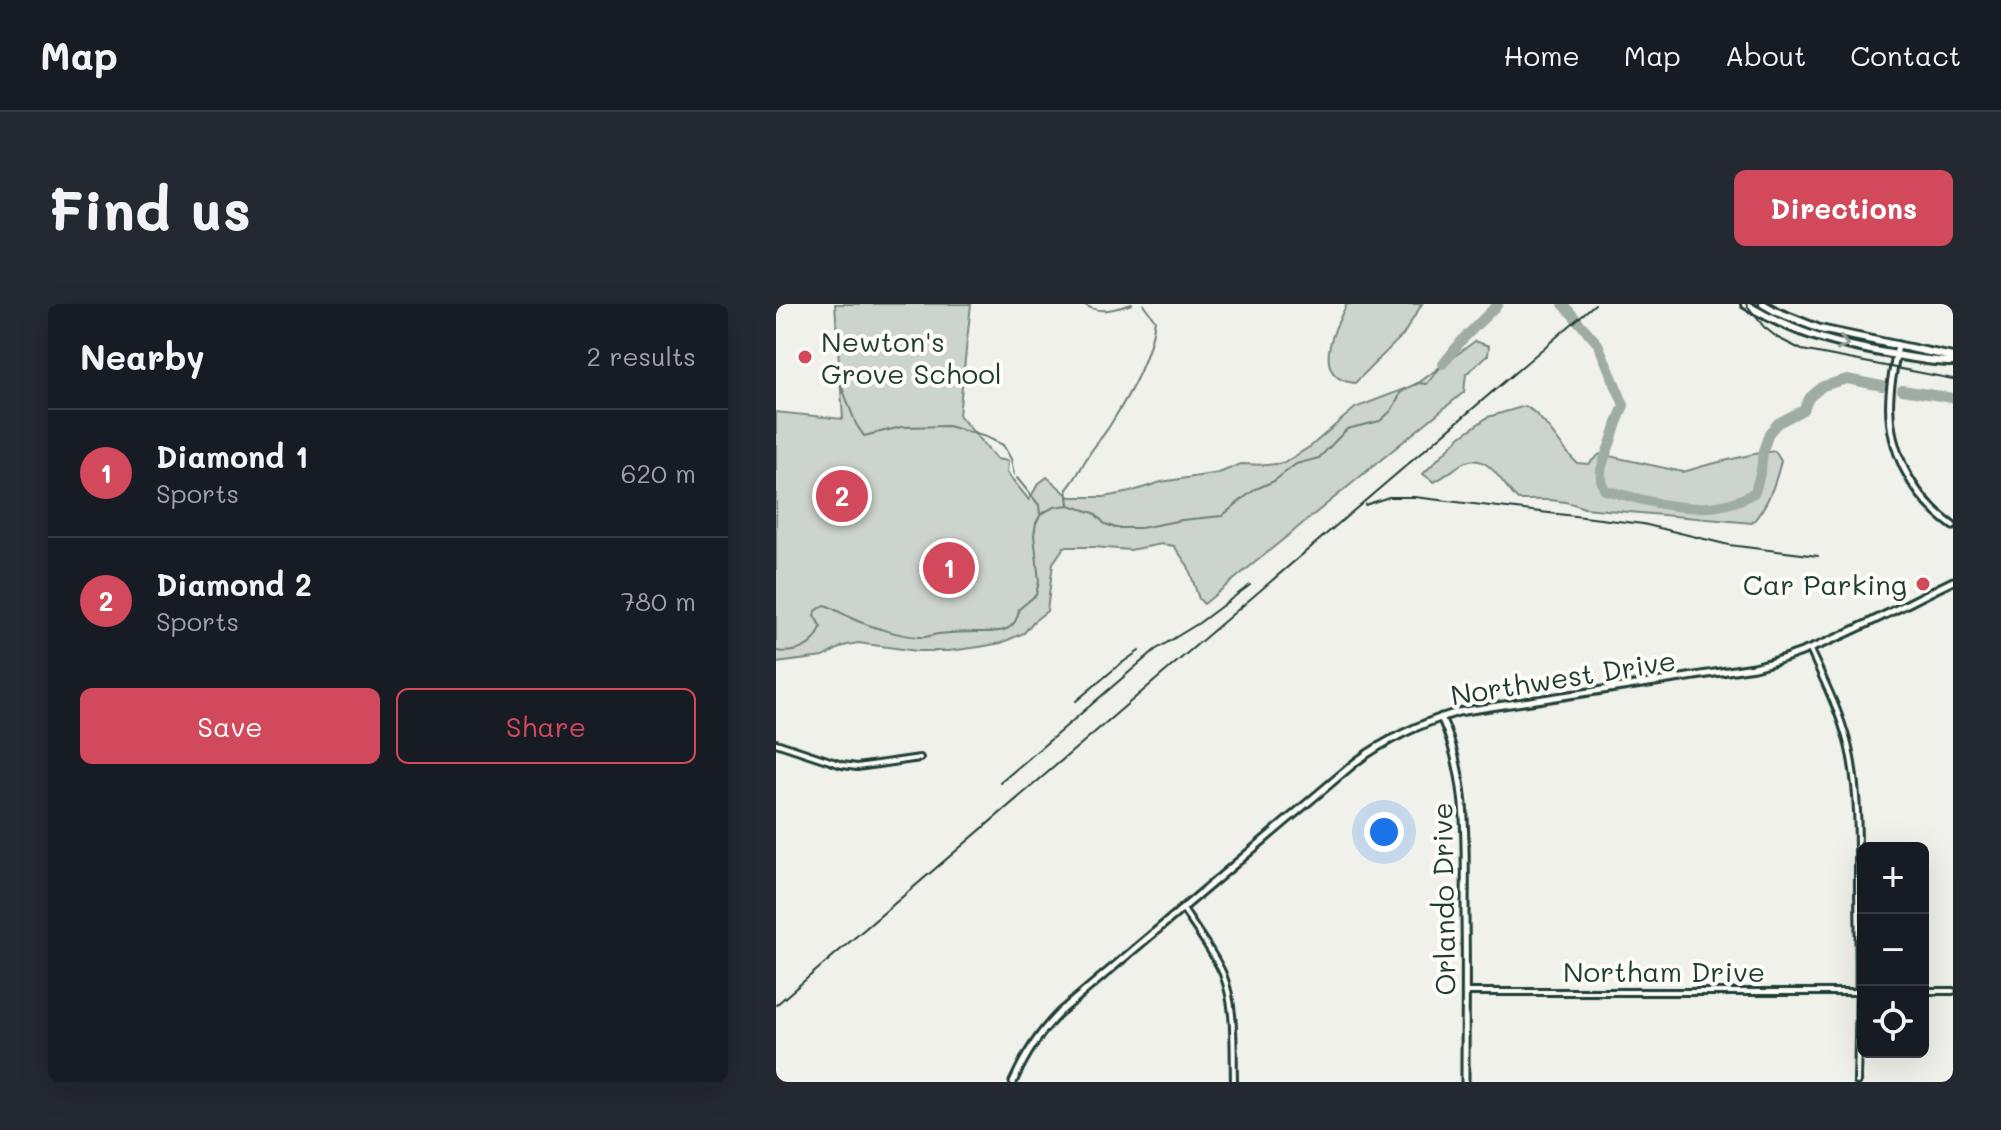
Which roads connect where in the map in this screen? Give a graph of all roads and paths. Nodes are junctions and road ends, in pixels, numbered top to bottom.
1 (1745, 304) edge
2 (1763, 304) edge
3 (1898, 345) junction
4 (1897, 355) junction
5 (1953, 360) edge
6 (1953, 526) edge
7 (1953, 581) edge
8 (1810, 650) junction
9 (1441, 717) junction
10 (776, 743) edge
11 (920, 758) dead end
12 (1182, 908) junction
13 (1861, 986) edge
14 (1929, 991) edge
15 (1953, 991) edge
16 (1466, 992) junction
17 (1857, 992) edge
18 (1858, 1058) edge
19 (1013, 1082) edge
20 (1234, 1082) edge
21 (1465, 1082) edge
22 (1857, 1082) edge

1 -> 4 main road
2 - 3 main road
3 - 4 street
3 - 5 main road
4 - 5 main road
4 - 6 street
7 - 8 street, Northwest Drive
8 - 9 street, Northwest Drive
8 - 13 street
9 - 12 street, Northwest Drive
9 - 16 street, Orlando Drive
10 - 11 street
12 - 19 street, Northwest Drive
12 - 20 street
14 - 15 street
16 - 17 street, Northam Drive
16 - 21 street, Orlando Drive
18 - 22 street

